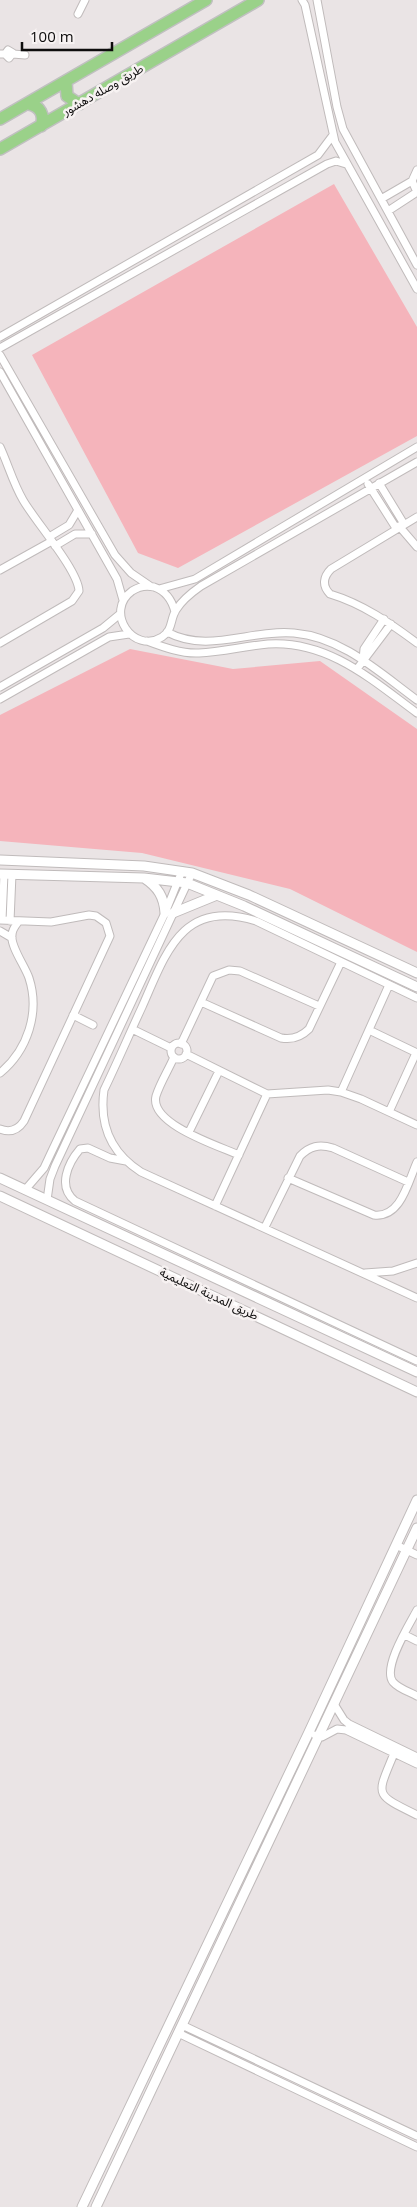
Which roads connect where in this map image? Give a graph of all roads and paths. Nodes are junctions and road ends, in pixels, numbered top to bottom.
1 (85, 0) edge
2 (206, 0) edge
3 (258, 0) edge
4 (302, 0) edge
5 (317, 0) edge
6 (78, 14) dead end
7 (2, 54) edge
8 (25, 55) dead end
9 (66, 82) junction
10 (29, 104) junction
11 (78, 104) junction
12 (0, 119) edge
13 (41, 126) junction
14 (333, 135) junction
15 (346, 136) junction
16 (336, 143) junction
17 (0, 149) edge
18 (346, 164) junction
19 (417, 170) edge
20 (412, 181) junction
21 (393, 192) junction
22 (417, 192) edge
23 (381, 199) junction
24 (400, 204) junction
25 (388, 212) junction
26 (417, 265) edge
27 (417, 289) edge
28 (0, 336) edge
29 (0, 348) edge
30 (0, 355) edge
31 (0, 372) edge
32 (0, 447) edge
33 (417, 447) edge
34 (417, 462) edge
35 (364, 478) junction
36 (379, 483) junction
37 (370, 488) junction
38 (78, 510) junction
39 (417, 517) edge
40 (400, 526) junction
41 (92, 534) junction
42 (52, 541) junction
43 (417, 547) edge
44 (0, 570) edge
45 (150, 586) junction
46 (159, 589) junction
47 (123, 600) junction
48 (175, 612) junction
49 (120, 614) junction
50 (384, 619) junction
51 (391, 624) junction
52 (167, 632) junction
53 (129, 634) junction
54 (147, 641) junction
55 (417, 641) edge
56 (0, 643) edge
57 (363, 660) junction
58 (357, 668) junction
59 (0, 687) edge
60 (0, 699) edge
61 (417, 700) edge
62 (417, 713) edge
63 (0, 860) edge
64 (182, 871) junction
65 (192, 873) junction
66 (5, 874) edge
67 (144, 878) junction
68 (177, 882) junction
69 (187, 884) junction
70 (217, 895) junction
71 (169, 913) junction
72 (1, 920) edge
73 (10, 921) junction
74 (19, 921) junction
75 (0, 931) edge
76 (12, 938) junction
77 (341, 962) junction
78 (407, 969) junction
79 (417, 973) edge
80 (402, 980) junction
81 (389, 985) junction
82 (417, 987) edge
83 (417, 998) edge
84 (201, 1002) junction
85 (319, 1006) junction
86 (73, 1015) junction
87 (93, 1025) dead end
88 (132, 1029) junction
89 (370, 1030) junction
90 (181, 1044) junction
91 (171, 1048) junction
92 (417, 1053) edge
93 (186, 1054) junction
94 (174, 1057) junction
95 (219, 1071) junction
96 (0, 1073) edge
97 (341, 1092) junction
98 (267, 1094) junction
99 (389, 1112) junction
100 (417, 1125) edge
101 (0, 1129) edge
102 (188, 1132) junction
103 (239, 1155) junction
104 (126, 1161) junction
105 (417, 1162) edge
106 (0, 1178) edge
107 (288, 1178) junction
108 (408, 1182) junction
109 (25, 1190) junction
110 (0, 1196) edge
111 (47, 1200) junction
112 (215, 1206) junction
113 (264, 1228) junction
114 (417, 1262) edge
115 (362, 1273) junction
116 (417, 1298) edge
117 (328, 1331) junction
118 (321, 1347) junction
119 (417, 1361) edge
120 (417, 1372) edge
121 (417, 1392) edge
122 (417, 1500) edge
123 (416, 1534) edge
124 (396, 1545) junction
125 (407, 1550) junction
126 (417, 1555) edge
127 (417, 1610) edge
128 (405, 1635) junction
129 (417, 1641) edge
130 (417, 1696) edge
131 (334, 1704) junction
132 (309, 1732) junction
133 (319, 1737) junction
134 (395, 1751) junction
135 (417, 1757) edge
136 (417, 1764) edge
137 (417, 1815) edge
138 (197, 1966) junction
139 (207, 1971) junction
140 (180, 2029) junction
141 (417, 2136) edge
142 (417, 2147) edge
143 (90, 2191) junction
144 (100, 2197) junction
145 (82, 2207) edge
146 (96, 2207) edge

1 - 6 street
2 - 9 main road, طريق وصله دهشور
3 - 11 main road, طريق وصله دهشور
4 - 14 street
5 - 15 street
7 - 8 street
9 - 10 main road, طريق وصله دهشور
9 - 11 main road
10 - 12 main road, طريق وصله دهشور
10 - 13 main road
11 - 13 main road, طريق وصله دهشور
13 - 17 main road, طريق وصله دهشور
14 - 16 street
14 - 28 street
15 - 16 street
15 - 23 street
16 - 18 street
18 - 27 street
18 - 29 street
19 - 20 street
20 - 21 street
20 - 22 street
21 - 23 street
21 - 24 street
22 - 24 street
23 - 25 street
24 - 25 street
25 - 26 street
30 - 45 street
31 - 38 street
32 - 42 street
33 - 35 street
34 - 36 street
35 - 37 street
35 - 46 street
36 - 37 street
36 - 40 street
37 - 40 street
37 - 48 street
38 - 41 street
38 - 42 street
39 - 40 street
40 - 43 street
40 - 50 street
41 - 42 street
41 - 47 street
42 - 44 street
42 - 56 street
45 - 46 street
45 - 47 street
46 - 48 street
47 - 49 street
48 - 52 street
49 - 53 street
49 - 59 street
50 - 51 street
50 - 57 street
51 - 55 street
51 - 57 street
52 - 54 street
52 - 57 street
53 - 54 street
53 - 60 street
54 - 58 street
57 - 58 street
57 - 61 street
58 - 62 street
63 - 64 street
64 - 65 street
64 - 68 street
65 - 69 street
65 - 78 street
66 - 67 street
66 - 72 street
66 - 73 street
67 - 68 street
67 - 71 street
68 - 69 street
68 - 71 street
69 - 70 street
69 - 71 street
70 - 71 street
70 - 80 street
71 - 109 street
71 - 111 street
72 - 73 street
73 - 74 street
74 - 76 street
74 - 86 street
75 - 76 street
76 - 96 street
77 - 81 street
77 - 85 street
77 - 88 street
78 - 79 street
78 - 80 street
80 - 82 street
81 - 83 street
81 - 89 street
84 - 85 street
84 - 85 street
84 - 90 street
86 - 87 street
86 - 101 street
88 - 91 street
88 - 104 street
89 - 92 street
89 - 97 street
90 - 91 street
90 - 93 street
91 - 94 street
92 - 99 street
93 - 94 street
93 - 95 street
94 - 102 street
95 - 98 street
95 - 102 street
97 - 98 street
97 - 99 street
98 - 103 street
99 - 100 street
102 - 103 street
103 - 112 street
104 - 112 street
104 - 119 street
105 - 108 street
106 - 109 street, طريق المدينة التعليمية
107 - 108 street
107 - 108 street
107 - 113 street
109 - 111 street, طريق المدينة التعليمية
110 - 118 street, طريق المدينة التعليمية
111 - 117 street, طريق المدينة التعليمية
112 - 113 street
113 - 115 street
114 - 115 street
115 - 116 street
117 - 118 street
117 - 120 street, طريق المدينة التعليمية
118 - 121 street, طريق المدينة التعليمية
122 - 124 street
123 - 125 street
124 - 125 street
124 - 132 street
125 - 126 street
125 - 131 street
127 - 128 street
128 - 129 street
128 - 130 street
131 - 133 street
131 - 134 street
132 - 133 street
132 - 138 street
133 - 134 street
133 - 139 street
134 - 135 street
134 - 136 street
134 - 137 street
138 - 139 street
138 - 143 street
139 - 140 street
140 - 141 street
140 - 142 street
140 - 144 street
143 - 144 street
143 - 145 street
144 - 146 street

